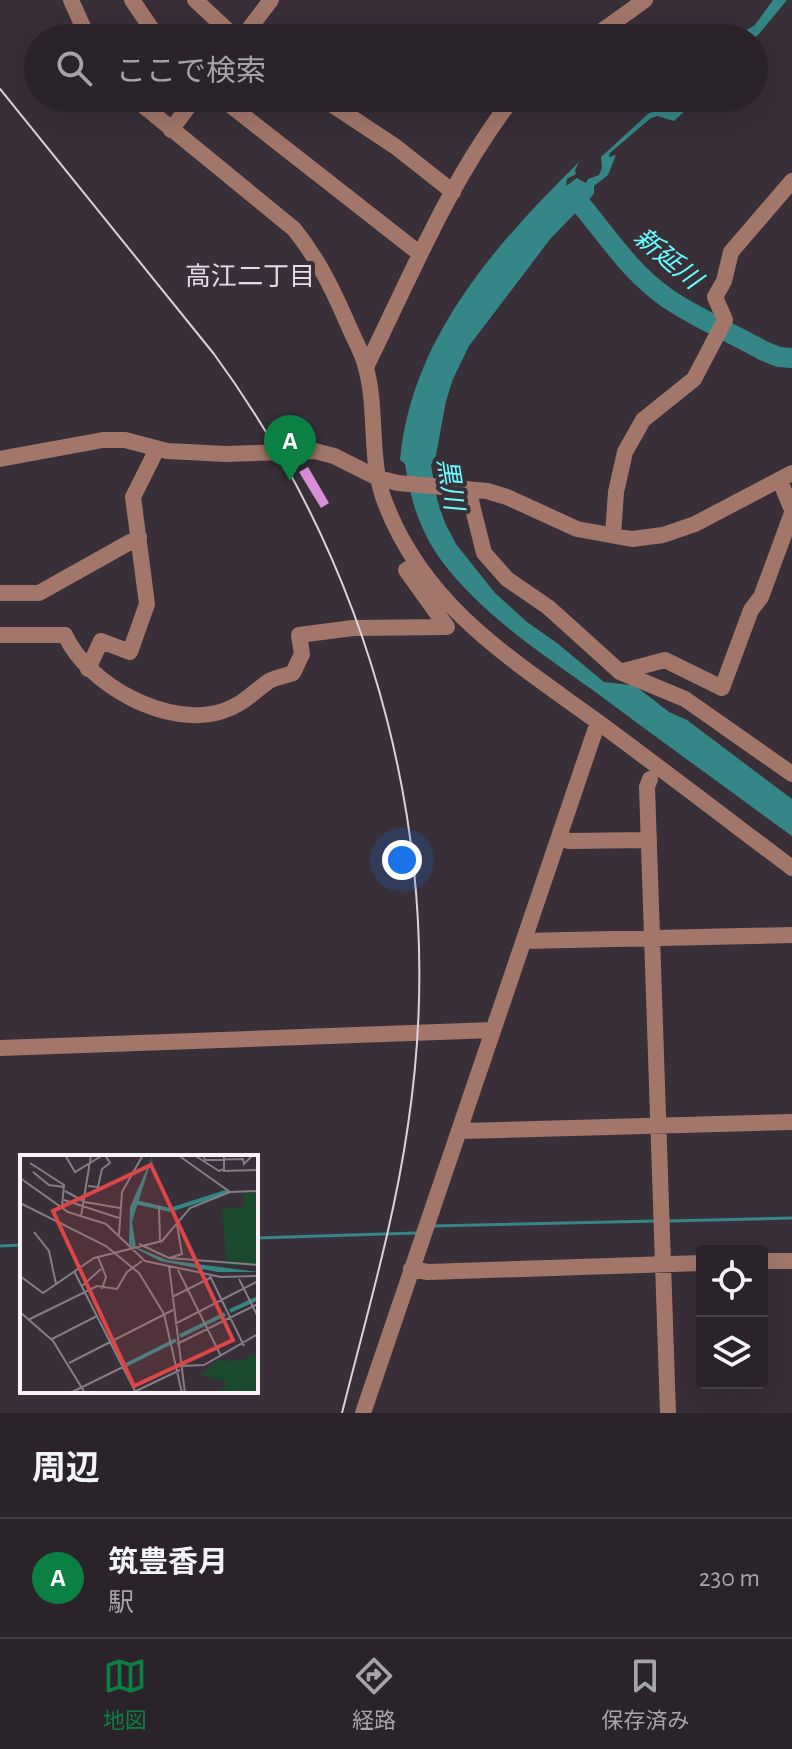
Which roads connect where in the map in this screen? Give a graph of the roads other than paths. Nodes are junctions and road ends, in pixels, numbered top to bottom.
1 (132, 0) edge
2 (195, 0) edge
3 (271, 0) edge
4 (645, 0) edge
5 (73, 1) edge
6 (82, 24) edge
7 (148, 24) edge
8 (223, 24) edge
9 (251, 24) edge
10 (612, 24) edge
11 (150, 112) edge
12 (184, 112) edge
13 (239, 112) edge
14 (343, 112) edge
15 (504, 112) edge
16 (171, 130) junction
17 (792, 181) edge
18 (453, 192) junction
19 (419, 253) junction
20 (366, 367) junction
21 (157, 449) junction
22 (0, 459) edge
23 (786, 477) edge
24 (378, 478) junction
25 (461, 488) junction
26 (792, 512) edge
27 (613, 535) junction
28 (139, 537) junction
29 (416, 564) junction
30 (0, 593) edge
31 (0, 635) edge
32 (88, 669) junction
33 (620, 672) junction
34 (598, 722) junction
35 (792, 774) edge
36 (650, 779) dead end
37 (559, 837) junction
38 (649, 840) junction
39 (792, 868) edge
40 (792, 935) edge
41 (653, 938) junction
42 (524, 941) junction
43 (493, 1030) junction
44 (0, 1048) edge
45 (792, 1122) edge
46 (659, 1126) junction
47 (460, 1131) junction
48 (768, 1261) edge
49 (792, 1261) edge
50 (696, 1263) edge
51 (664, 1264) junction
52 (411, 1269) junction
53 (363, 1413) edge
54 (668, 1413) edge

1 - 7 street
2 - 8 street
3 - 9 street
4 - 10 street
5 - 6 street
11 - 16 street
12 - 16 street
13 - 19 street
14 - 18 street
15 - 18 street
16 - 20 street
17 - 27 street
18 - 19 street
19 - 20 street
20 - 24 street
21 - 22 street
21 - 24 street
21 - 28 street
23 - 26 street
23 - 27 street
24 - 25 street
24 - 29 street
25 - 27 street
25 - 33 street
26 - 33 street
28 - 30 street
28 - 32 street
29 - 32 street
29 - 34 street
31 - 32 street
33 - 35 street
34 - 37 street
34 - 39 street
36 - 38 street
37 - 38 street
37 - 42 street
38 - 41 street
40 - 41 street
41 - 42 street
41 - 46 street
42 - 43 street
43 - 44 street
43 - 47 street
45 - 46 street
46 - 47 street
46 - 51 street
47 - 52 street
48 - 49 street
50 - 51 street
51 - 52 street
51 - 54 street
52 - 53 street

